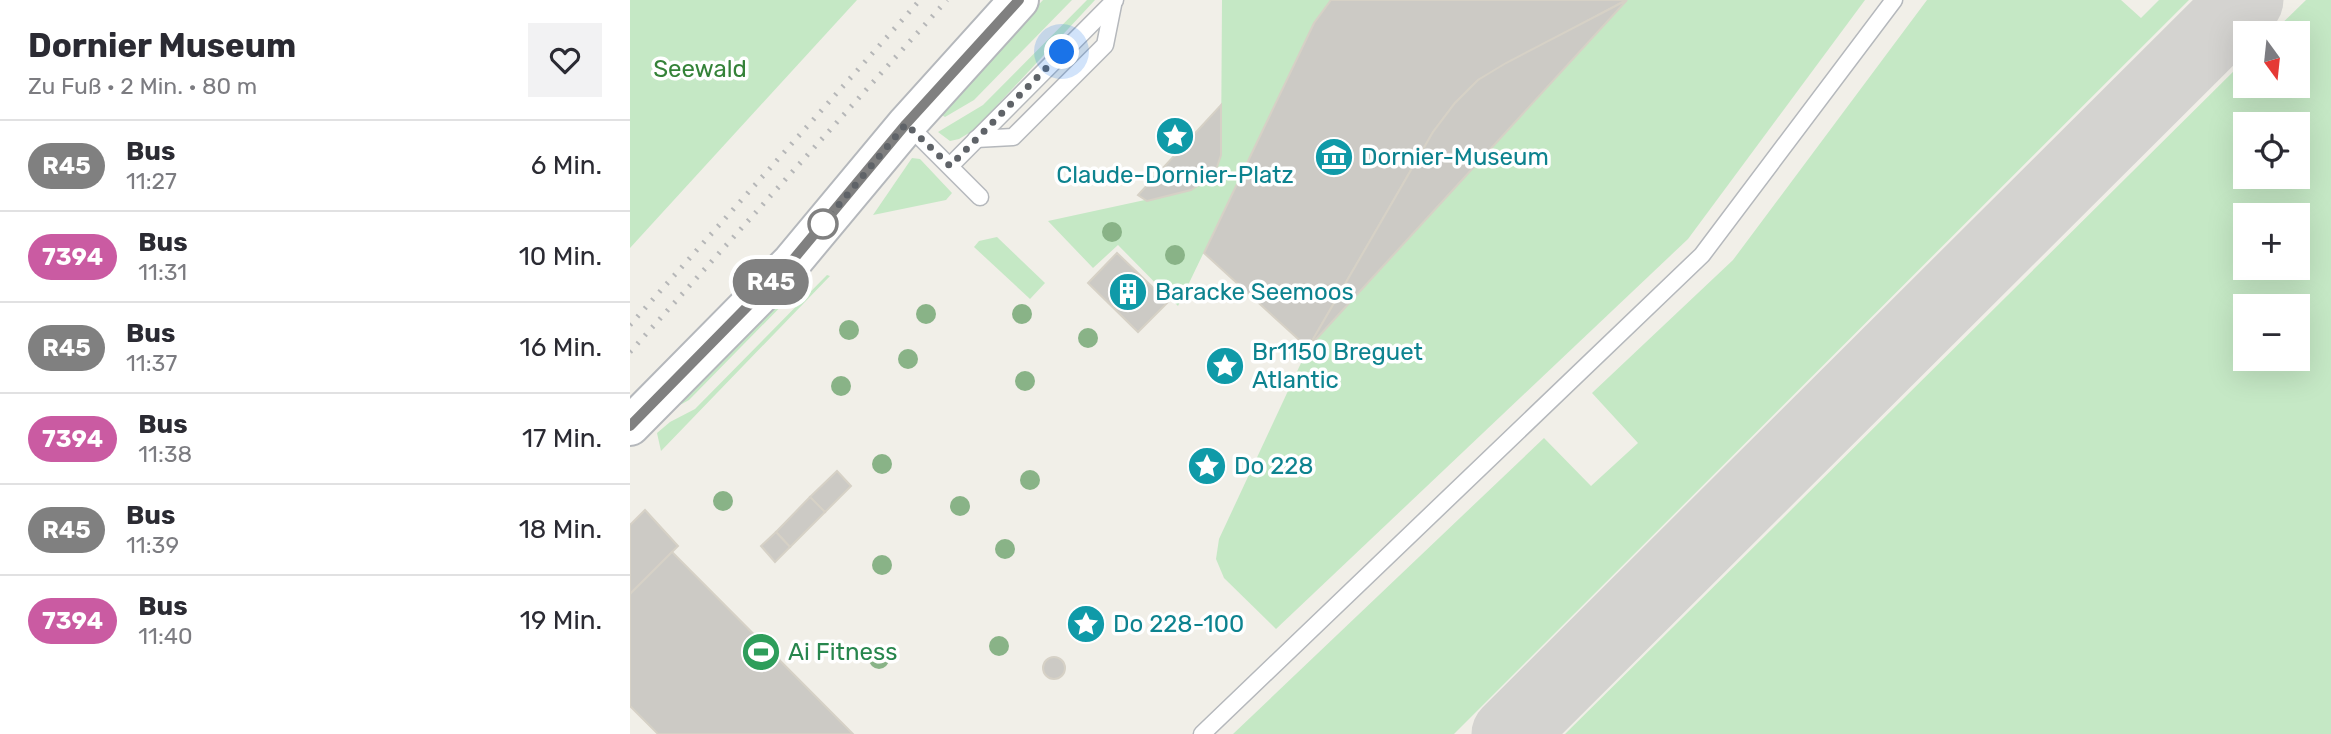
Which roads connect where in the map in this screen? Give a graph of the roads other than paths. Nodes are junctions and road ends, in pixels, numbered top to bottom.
1 (1019, 0) edge
2 (1114, 0) edge
3 (1894, 0) edge
4 (914, 132) junction
5 (976, 139) junction
6 (950, 166) junction
7 (980, 197) dead end
8 (630, 426) edge
9 (1202, 734) edge

1 - 4 street
2 - 5 lane
2 - 5 lane
3 - 9 lane
4 - 6 lane
4 - 8 street
5 - 6 lane
6 - 7 lane

